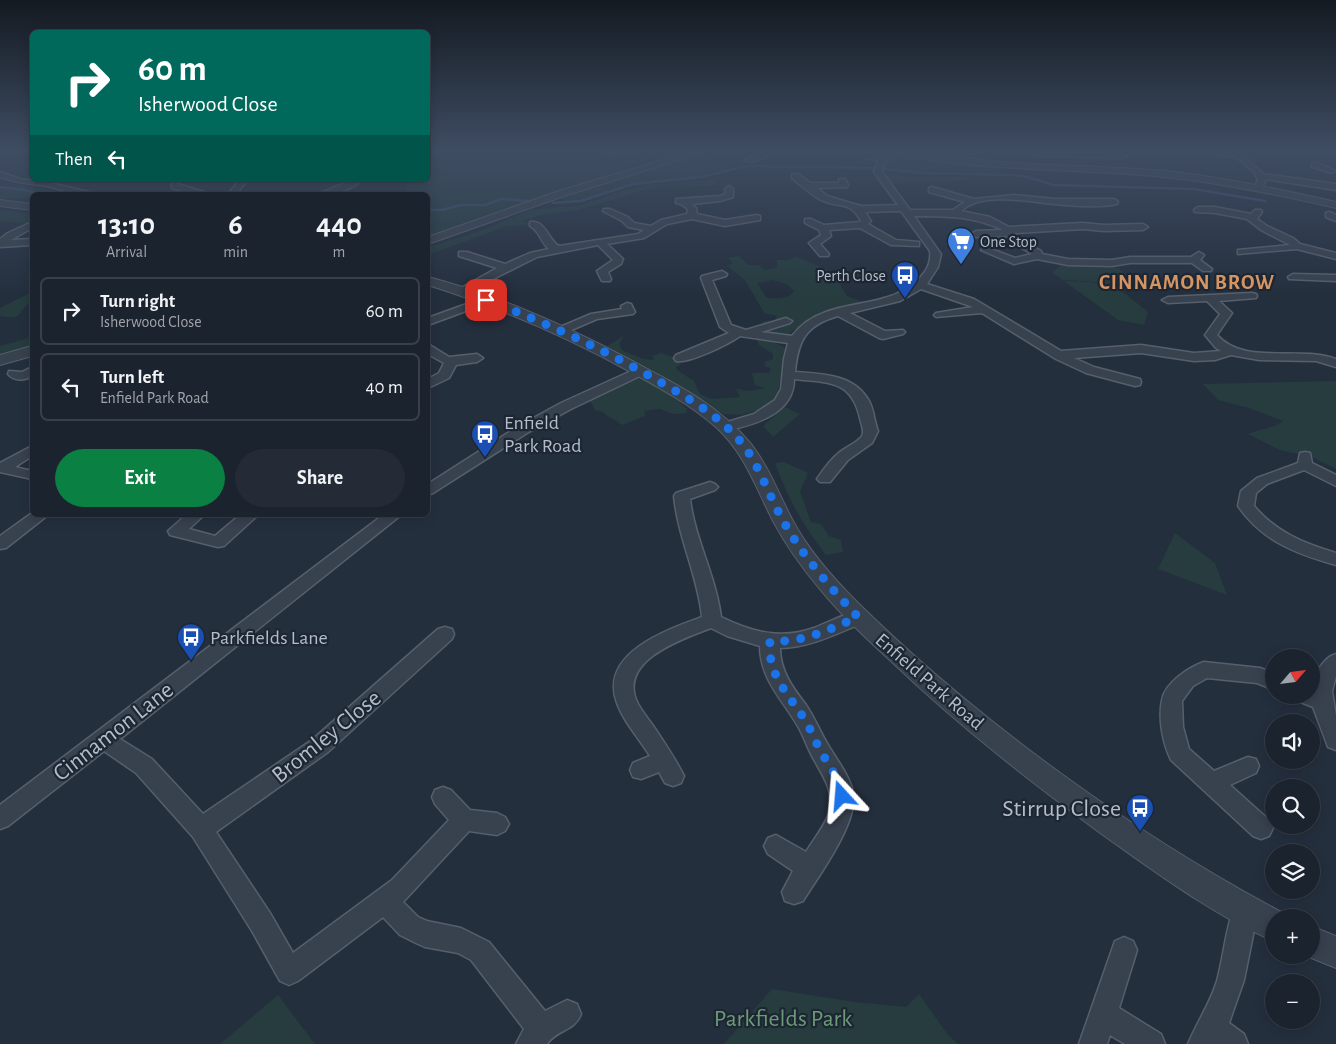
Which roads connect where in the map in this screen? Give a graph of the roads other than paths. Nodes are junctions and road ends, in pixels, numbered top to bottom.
1 (550, 198) edge
2 (725, 198) edge
3 (824, 198) edge
4 (896, 198) edge
5 (964, 198) edge
6 (998, 198) joint
7 (1303, 198) edge
8 (972, 201) junction
9 (1115, 201) dead end
10 (0, 203) edge
11 (1336, 205) edge
12 (30, 207) edge
13 (860, 209) junction
14 (1192, 210) dead end
15 (905, 211) junction
16 (955, 213) junction
17 (607, 215) dead end
18 (692, 216) junction
19 (757, 218) dead end
20 (808, 221) dead end
21 (539, 225) dead end
22 (862, 225) junction
23 (30, 226) edge
24 (1146, 226) dead end
25 (823, 228) junction
26 (653, 229) junction
27 (0, 230) edge
28 (20, 231) junction
29 (965, 232) dead end
30 (1008, 232) junction
31 (430, 240) edge
32 (30, 242) edge
33 (600, 242) junction
34 (0, 244) edge
35 (916, 244) dead end
36 (1297, 246) junction
37 (558, 250) junction
38 (986, 250) dead end
39 (1242, 252) dead end
40 (462, 253) dead end
41 (824, 254) dead end
42 (1037, 256) junction
43 (1336, 256) edge
44 (1197, 258) joint
45 (506, 268) junction
46 (1207, 269) dead end
47 (722, 274) dead end
48 (1293, 277) dead end
49 (1336, 278) edge
50 (606, 280) dead end
51 (430, 282) edge
52 (919, 286) junction
53 (461, 291) junction
54 (1252, 296) dead end
55 (1211, 298) junction
56 (486, 300) junction
57 (1168, 300) dead end
58 (627, 306) dead end
59 (985, 309) junction
60 (840, 312) junction
61 (954, 313) junction
62 (940, 315) dead end
63 (430, 321) edge
64 (786, 321) dead end
65 (968, 323) dead end
66 (562, 330) junction
67 (742, 332) junction
68 (899, 332) dead end
69 (794, 340) junction
70 (430, 350) edge
71 (30, 351) edge
72 (1233, 351) junction
73 (1060, 356) junction
74 (477, 358) dead end
75 (680, 358) dead end
76 (0, 360) edge
77 (451, 362) junction
78 (1334, 363) dead end
79 (640, 371) junction
80 (789, 376) junction
81 (1135, 382) dead end
82 (430, 383) edge
83 (726, 428) junction
84 (30, 451) edge
85 (30, 475) edge
86 (824, 479) dead end
87 (1336, 481) edge
88 (710, 487) dead end
89 (430, 489) edge
90 (37, 517) edge
91 (194, 517) edge
92 (248, 517) edge
93 (389, 517) edge
94 (0, 544) edge
95 (1336, 559) edge
96 (858, 617) junction
97 (712, 621) junction
98 (445, 635) dead end
99 (770, 641) junction
100 (1336, 661) edge
101 (1265, 678) edge
102 (1320, 688) edge
103 (1316, 704) edge
104 (103, 739) junction
105 (1336, 741) edge
106 (1248, 766) dead end
107 (668, 768) joint
108 (641, 770) dead end
109 (1212, 783) junction
110 (443, 797) dead end
111 (0, 819) edge
112 (464, 820) junction
113 (497, 824) dead end
114 (1261, 828) dead end
115 (201, 829) junction
116 (776, 846) dead end
117 (809, 868) junction
118 (794, 892) dead end
119 (387, 900) junction
120 (1245, 910) junction
121 (1265, 920) edge
122 (1320, 946) edge
123 (1124, 950) dead end
124 (1336, 952) edge
125 (567, 1014) dead end
126 (1103, 1014) junction
127 (536, 1036) edge
128 (1216, 1039) edge
129 (1093, 1044) edge
130 (1151, 1044) edge

1 - 31 street
2 - 18 street
3 - 13 street
4 - 15 street
5 - 8 street
6 - 8 street
6 - 9 street
7 - 11 street
8 - 16 street
10 - 12 street
13 - 15 street
13 - 22 street
14 - 36 street
15 - 16 street
15 - 52 street
16 - 30 street
17 - 26 street
18 - 19 street
18 - 26 street
20 - 25 street
21 - 37 street
22 - 25 street
22 - 35 street
23 - 28 street
24 - 30 street
25 - 41 street
26 - 33 street
27 - 28 street
28 - 34 street
29 - 30 street
30 - 42 street
32 - 34 street
33 - 37 street
33 - 50 street
36 - 39 street
36 - 43 street
37 - 45 street
38 - 42 street
40 - 45 street
42 - 44 street
44 - 46 street
45 - 53 street
47 - 67 street
48 - 49 street
51 - 53 street, Enfield Park Road
52 - 59 street
52 - 60 street
53 - 56 street, Enfield Park Road
54 - 55 street
55 - 57 street
55 - 72 street
56 - 63 street
56 - 66 street, Enfield Park Road
58 - 66 street
59 - 61 street
59 - 73 street
60 - 68 street
60 - 69 street
61 - 62 street
61 - 65 street
64 - 67 street
66 - 79 street, Enfield Park Road
67 - 69 street
67 - 75 street
69 - 80 street
70 - 77 street
71 - 76 street
72 - 73 street
72 - 78 street
73 - 81 street
74 - 77 street
77 - 82 street
79 - 83 street, Enfield Park Road
79 - 89 street
80 - 83 street
80 - 86 street
83 - 96 street, Enfield Park Road
84 - 85 street
87 - 95 street
88 - 97 street
90 - 94 street
91 - 92 street
93 - 104 street, Cinnamon Lane
96 - 99 street
96 - 120 street, Enfield Park Road
97 - 99 street
97 - 107 street
98 - 115 street, Bromley Close
99 - 117 street
100 - 102 street
101 - 109 street
103 - 105 street
104 - 111 street, Cinnamon Lane
104 - 115 street
106 - 109 street
107 - 108 street
109 - 114 street
110 - 112 street
112 - 113 street
112 - 119 street
115 - 119 street
116 - 117 street
117 - 118 street
119 - 127 street
120 - 121 street, Enfield Park Road
120 - 128 street
122 - 124 street
123 - 126 street
125 - 127 street
126 - 129 street
126 - 130 street

